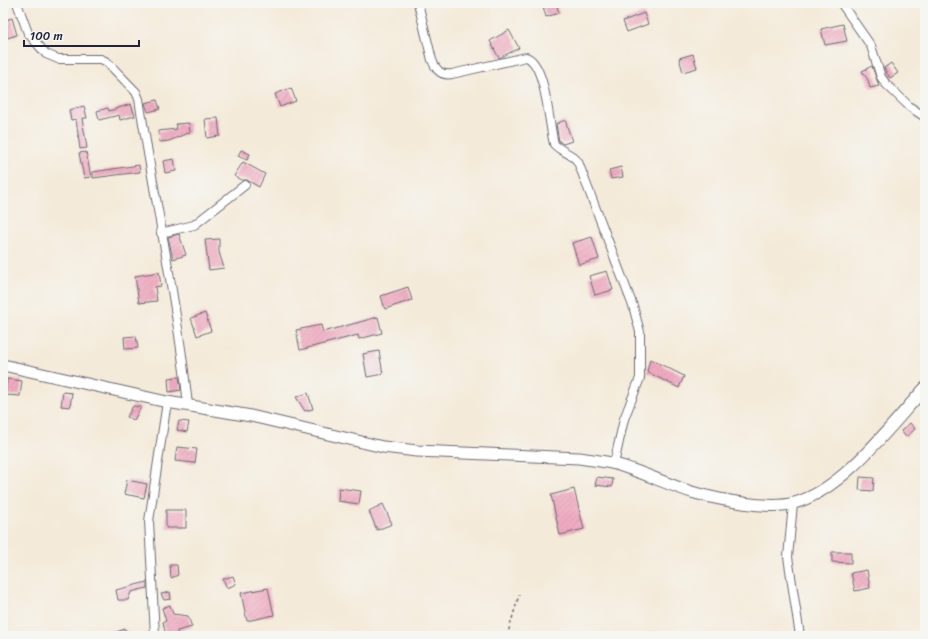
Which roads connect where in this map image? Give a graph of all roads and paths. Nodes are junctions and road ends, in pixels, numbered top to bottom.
1 (18, 3) edge
2 (418, 3) edge
3 (841, 3) edge
4 (925, 117) edge
5 (245, 185) dead end
6 (162, 233) junction
7 (3, 365) edge
8 (925, 388) edge
9 (167, 402) junction
10 (188, 405) junction
11 (614, 464) junction
12 (793, 504) junction
13 (519, 595) dead end
14 (155, 636) edge
15 (507, 636) edge
16 (800, 636) edge

1 - 6 street
2 - 11 street
3 - 4 street
5 - 6 street
6 - 10 street
7 - 9 main road
8 - 12 main road
9 - 10 main road
9 - 14 street
10 - 11 main road
11 - 12 main road
12 - 16 street
13 - 15 path

